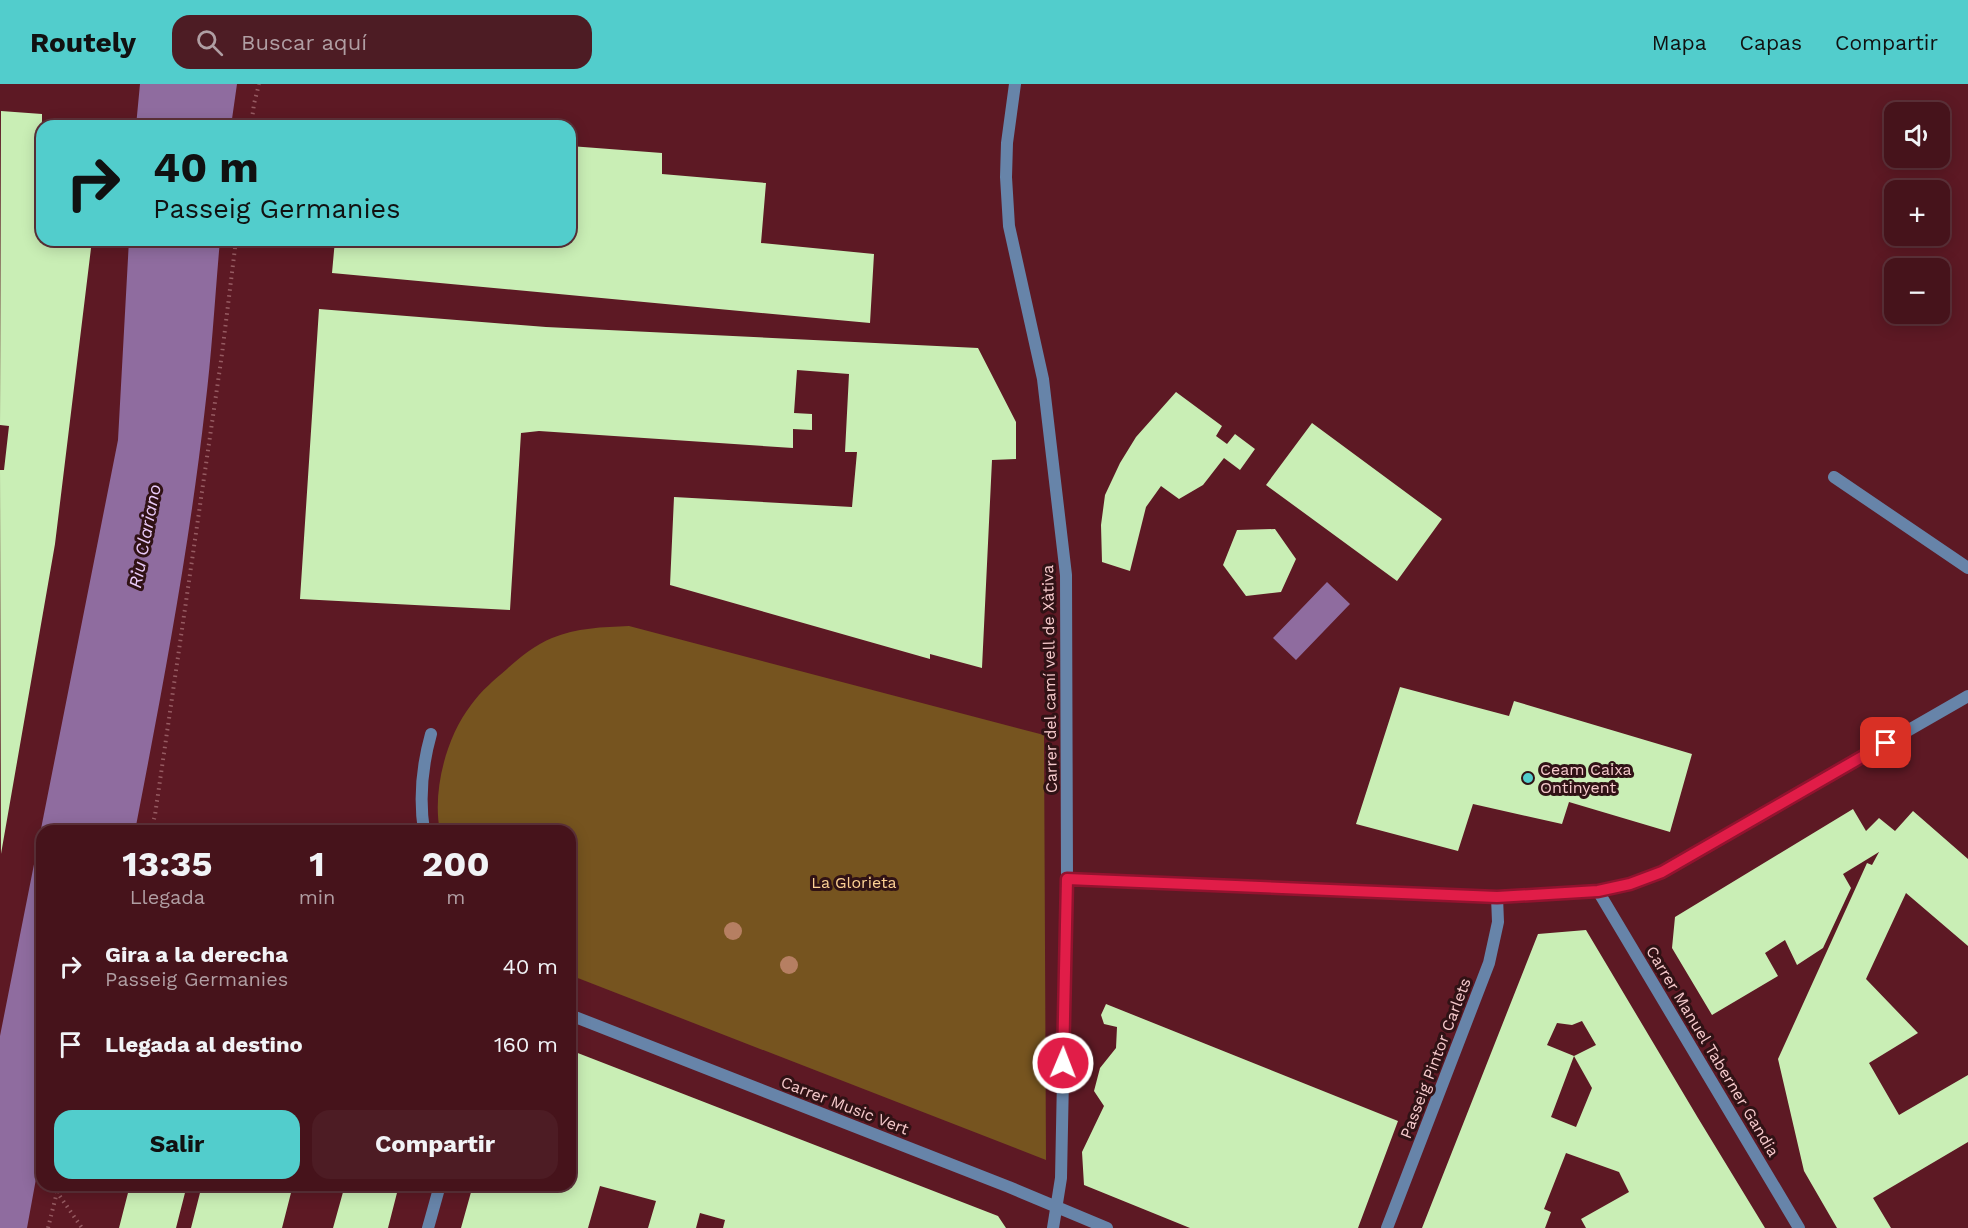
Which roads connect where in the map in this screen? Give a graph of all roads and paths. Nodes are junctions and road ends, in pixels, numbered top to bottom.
1 (259, 84) edge
2 (1015, 84) edge
3 (252, 120) edge
4 (235, 246) edge
5 (1834, 477) dead end
6 (1968, 568) edge
7 (1968, 696) edge
8 (431, 734) dead end
9 (152, 825) edge
10 (423, 825) edge
11 (1067, 879) junction
12 (1598, 891) junction
13 (1497, 897) junction
14 (576, 1017) edge
15 (438, 1191) edge
16 (57, 1192) joint
17 (1057, 1207) junction
18 (48, 1228) edge
19 (82, 1228) edge
20 (428, 1228) edge
21 (1053, 1228) edge
22 (1107, 1228) edge
23 (1387, 1228) edge
24 (1799, 1228) edge

1 - 3 path
2 - 11 street, Carrer del camí vell de Xàtiva
4 - 9 path
5 - 6 street
7 - 12 street
8 - 10 street
11 - 13 street
11 - 17 street, Carrer del camí vell de Xàtiva
12 - 13 street
12 - 24 street, Carrer Manuel Taberner Gandia
13 - 23 street, Passeig Pintor Carlets
14 - 17 street, Carrer Music Vert
15 - 20 street
16 - 18 path
16 - 19 path
17 - 21 street, Carrer del camí vell de Xàtiva
17 - 22 street, Carrer Music Vert

